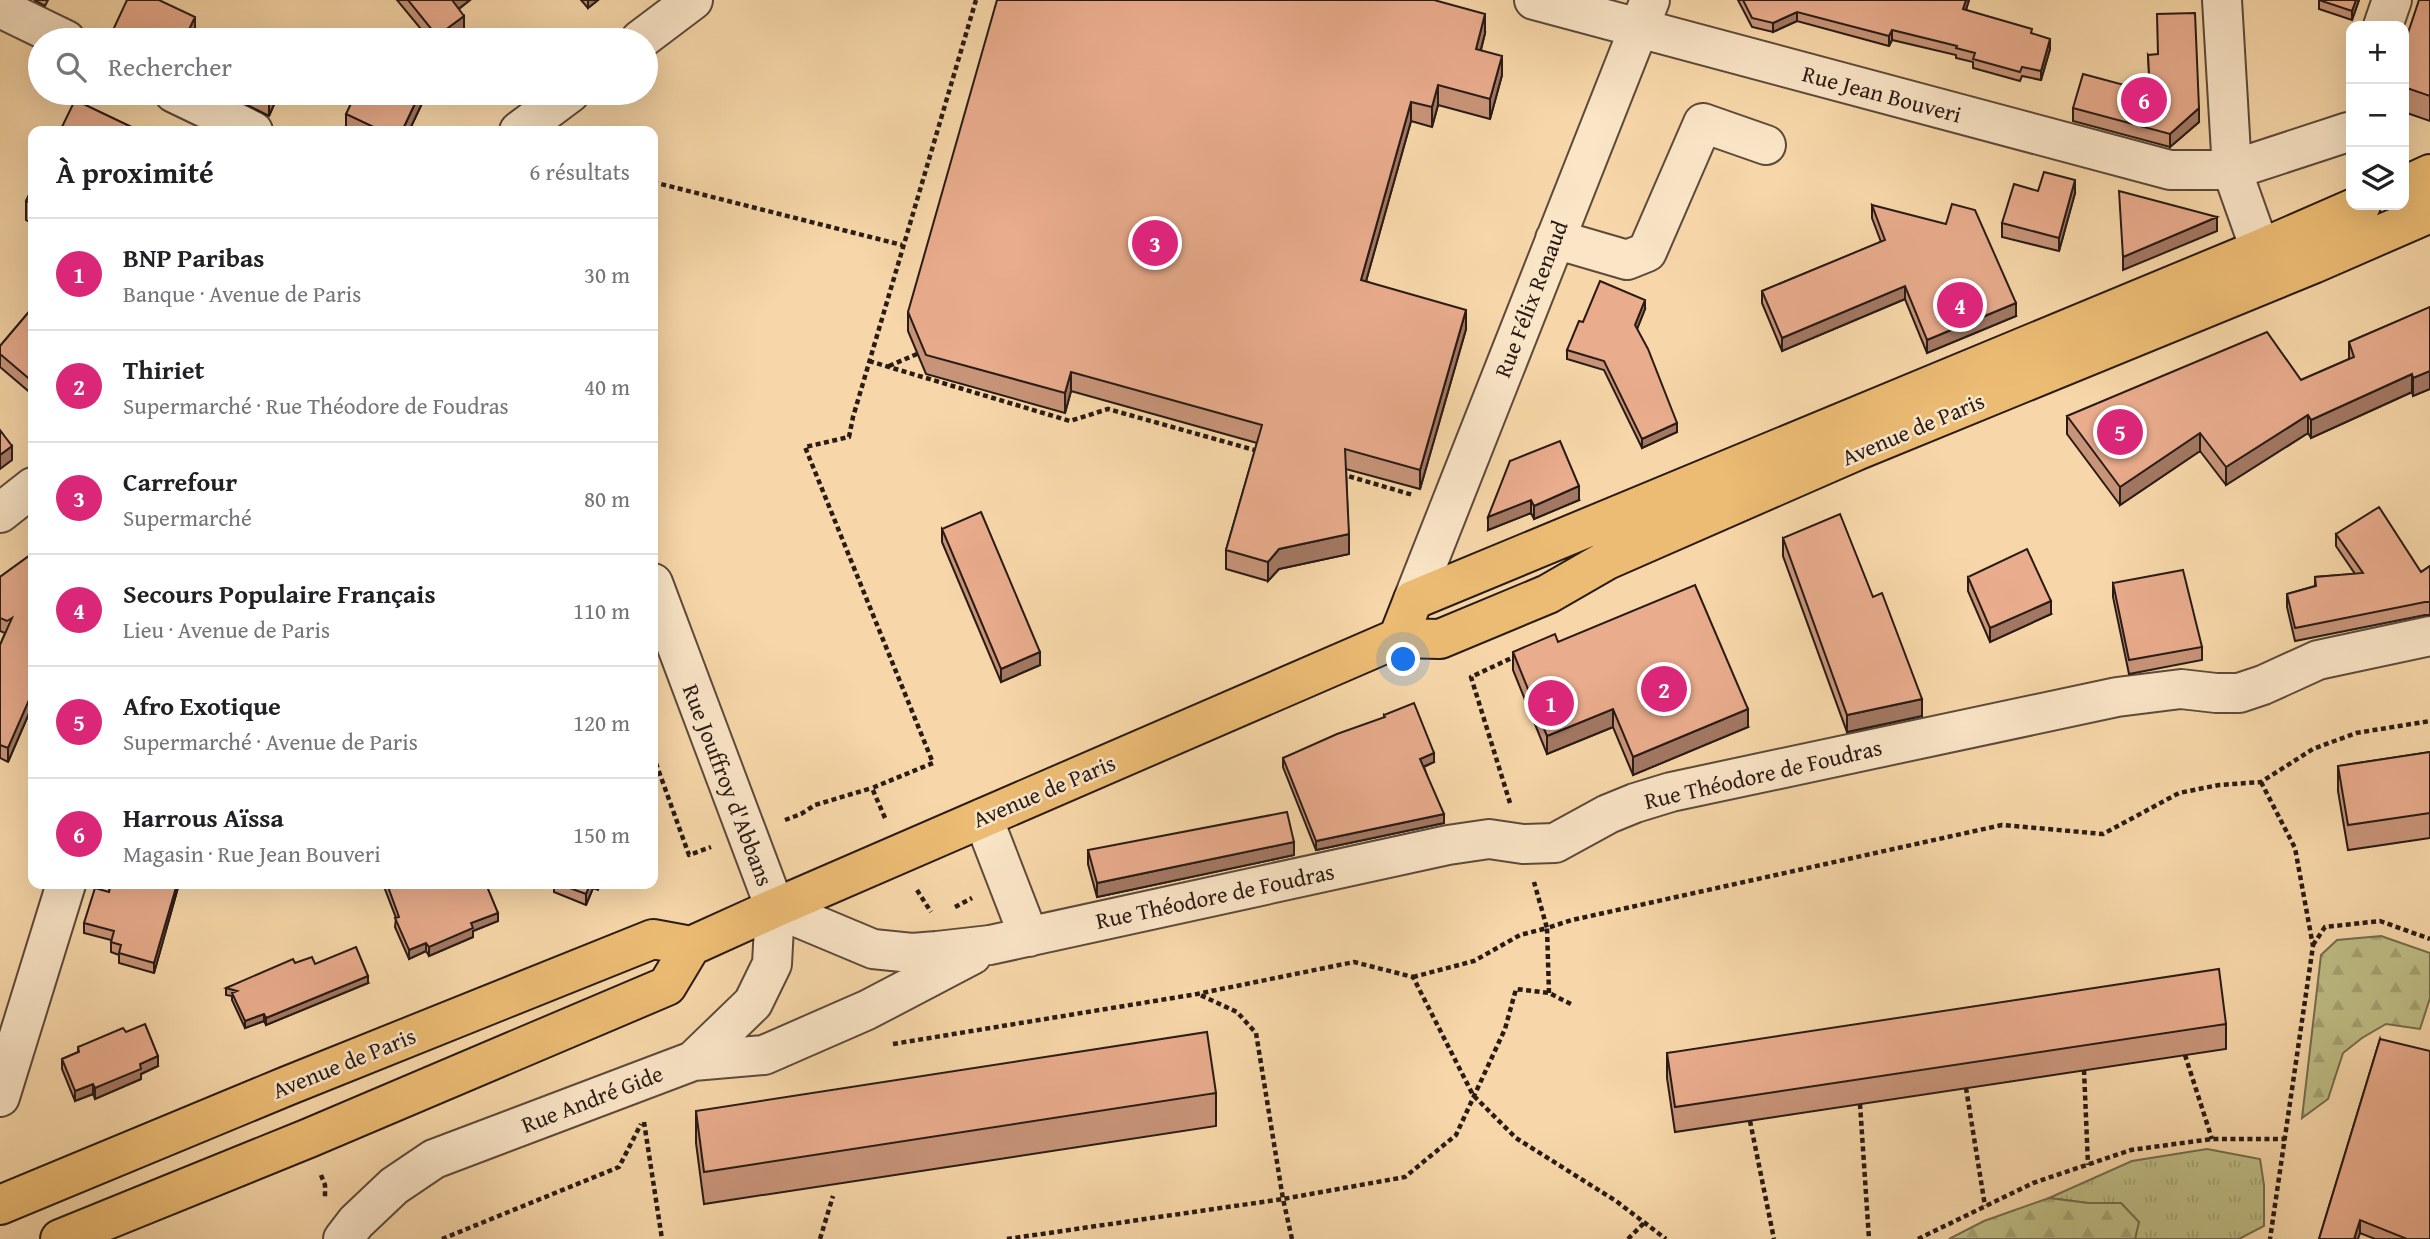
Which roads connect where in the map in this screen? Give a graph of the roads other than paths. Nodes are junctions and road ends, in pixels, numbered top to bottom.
1 (693, 0) edge
2 (1534, 0) edge
3 (2222, 0) edge
4 (2392, 0) edge
5 (0, 8) edge
6 (1644, 15) edge
7 (2385, 21) edge
8 (41, 28) edge
9 (656, 28) edge
10 (199, 105) edge
11 (554, 105) edge
12 (243, 126) edge
13 (526, 126) edge
14 (2346, 132) edge
15 (1766, 145) dead end
16 (2232, 170) junction
17 (2430, 174) edge
18 (2409, 184) edge
19 (2350, 210) edge
20 (2430, 214) edge
21 (1561, 222) junction
22 (2260, 249) junction
23 (28, 491) edge
24 (0, 513) edge
25 (658, 598) edge
26 (1413, 600) junction
27 (2430, 636) edge
28 (1398, 638) junction
29 (983, 818) junction
30 (63, 889) edge
31 (775, 908) junction
32 (1029, 937) junction
33 (990, 945) junction
34 (691, 946) junction
35 (693, 1061) junction
36 (0, 1097) edge
37 (0, 1205) edge
38 (60, 1239) edge
39 (343, 1239) edge

1 - 9 street
2 - 6 street, Rue Jean Bouveri
3 - 16 street
4 - 7 street
5 - 8 street
6 - 16 street, Rue Jean Bouveri
6 - 21 street, Rue Félix Renaud
10 - 12 street
11 - 13 street
14 - 16 street, Rue Jean Bouveri
15 - 21 street
16 - 22 street
17 - 18 main road
19 - 22 main road, Avenue de Paris
20 - 28 main road, Avenue de Paris
21 - 26 street, Rue Félix Renaud
22 - 26 main road, Avenue de Paris
23 - 24 street
25 - 31 street, Rue Jouffroy d'Abbans
26 - 28 main road
27 - 32 street, Rue Théodore de Foudras
28 - 29 main road, Avenue de Paris
29 - 31 main road, Avenue de Paris
29 - 32 street
30 - 36 street
31 - 33 street, Rue Théodore de Foudras
31 - 34 main road, Avenue de Paris
31 - 35 street, Rue André Gide
32 - 33 street, Rue Théodore de Foudras
33 - 35 street
34 - 37 main road, Avenue de Paris
34 - 38 main road
35 - 39 street, Rue André Gide

